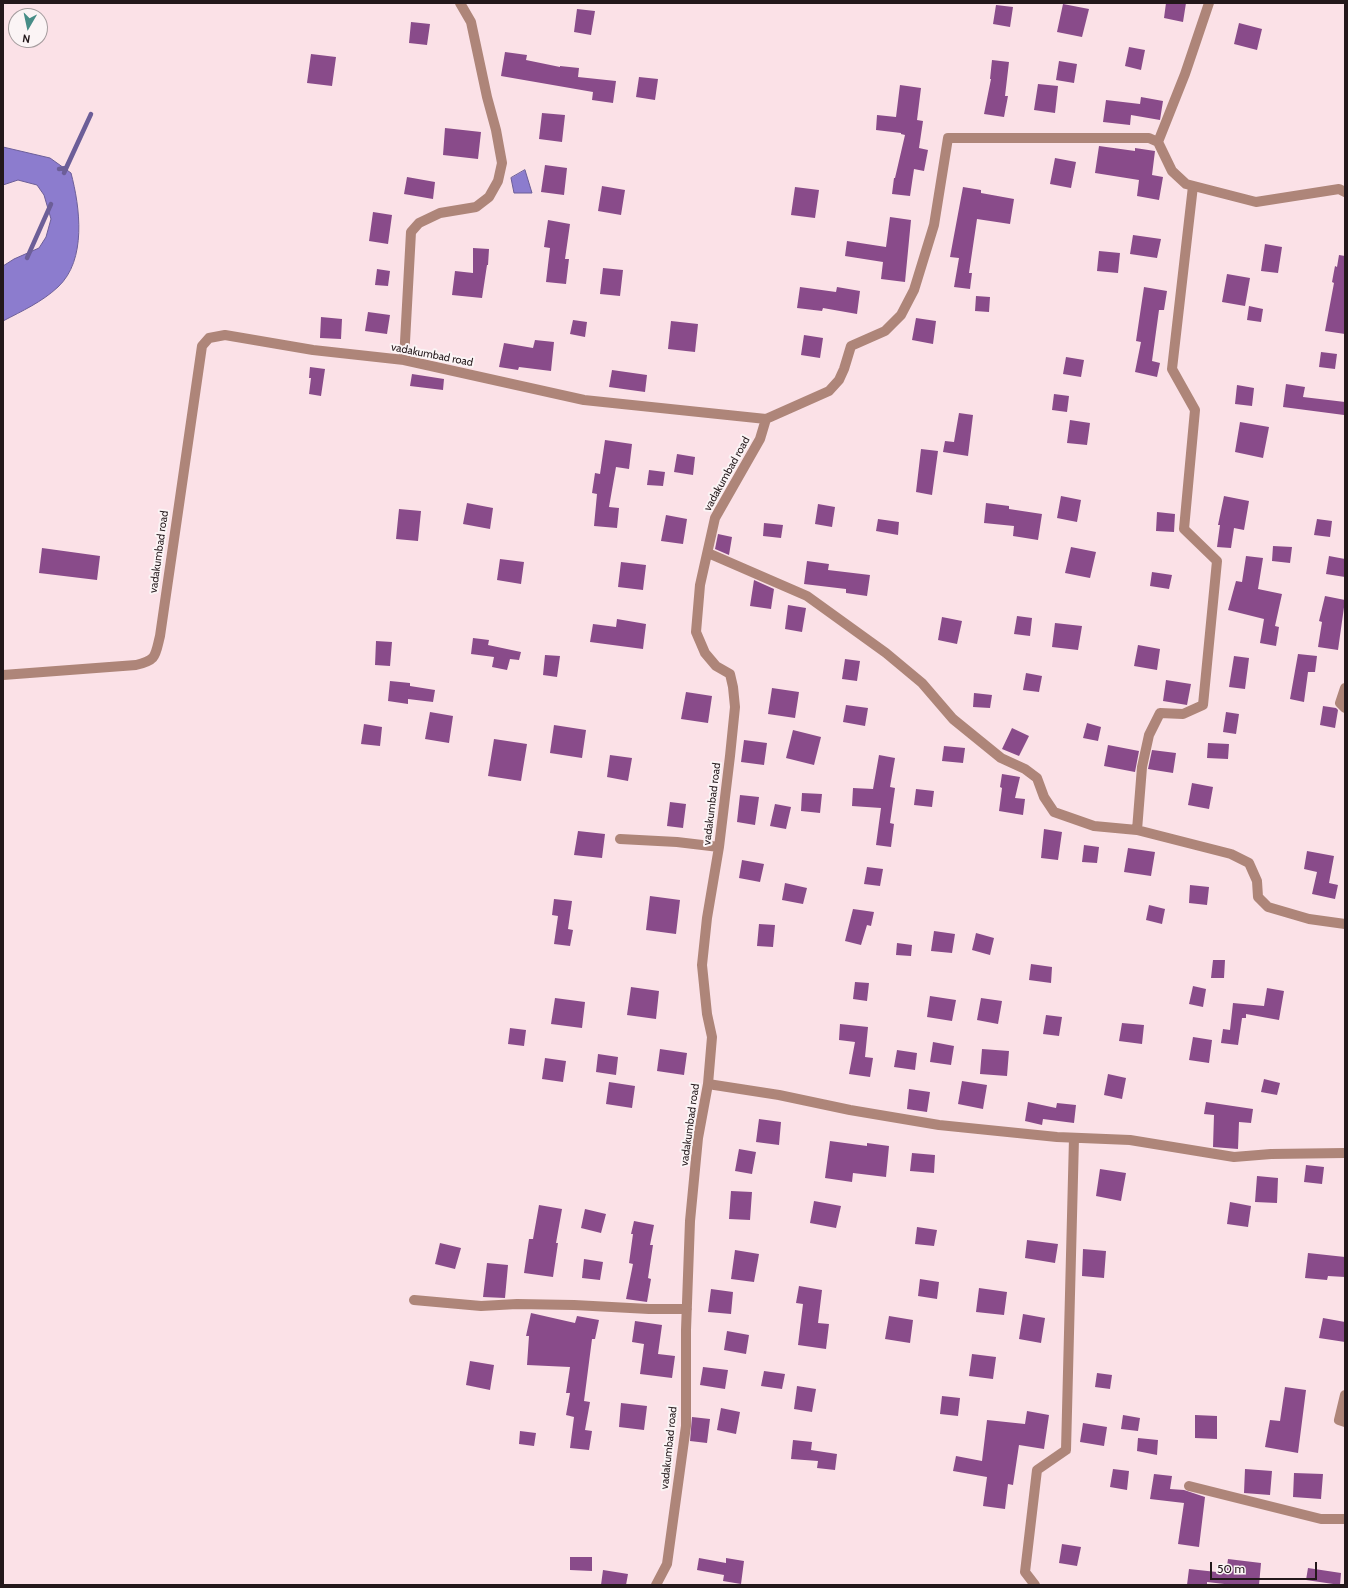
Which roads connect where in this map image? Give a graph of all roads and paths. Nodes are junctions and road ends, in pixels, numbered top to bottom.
1 (460, 3) edge
2 (1209, 3) edge
3 (1158, 142) junction
4 (1194, 186) junction
5 (1345, 192) edge
6 (404, 360) junction
7 (766, 419) junction
8 (708, 553) junction
9 (3, 675) edge
10 (1345, 688) edge
11 (1345, 708) edge
12 (1137, 830) junction
13 (620, 839) dead end
14 (719, 847) junction
15 (1345, 924) edge
16 (708, 1084) junction
17 (1074, 1138) junction
18 (1345, 1153) edge
19 (414, 1300) dead end
20 (687, 1309) junction
21 (1345, 1395) edge
22 (1345, 1422) edge
23 (1189, 1486) dead end
24 (1345, 1519) edge
25 (656, 1585) edge
26 (1035, 1585) edge

1 - 6 street
2 - 3 street
3 - 4 street
3 - 7 street
4 - 5 street
4 - 12 street
6 - 7 street, vadakumbad road
6 - 9 street, vadakumbad road
7 - 8 street, vadakumbad road
8 - 12 street
8 - 14 street, vadakumbad road
10 - 11 street
12 - 15 street
13 - 14 street
14 - 16 street, vadakumbad road
16 - 17 street
16 - 20 street, vadakumbad road
17 - 18 street
17 - 26 street
19 - 20 street
20 - 25 street, vadakumbad road
21 - 22 street
23 - 24 street

